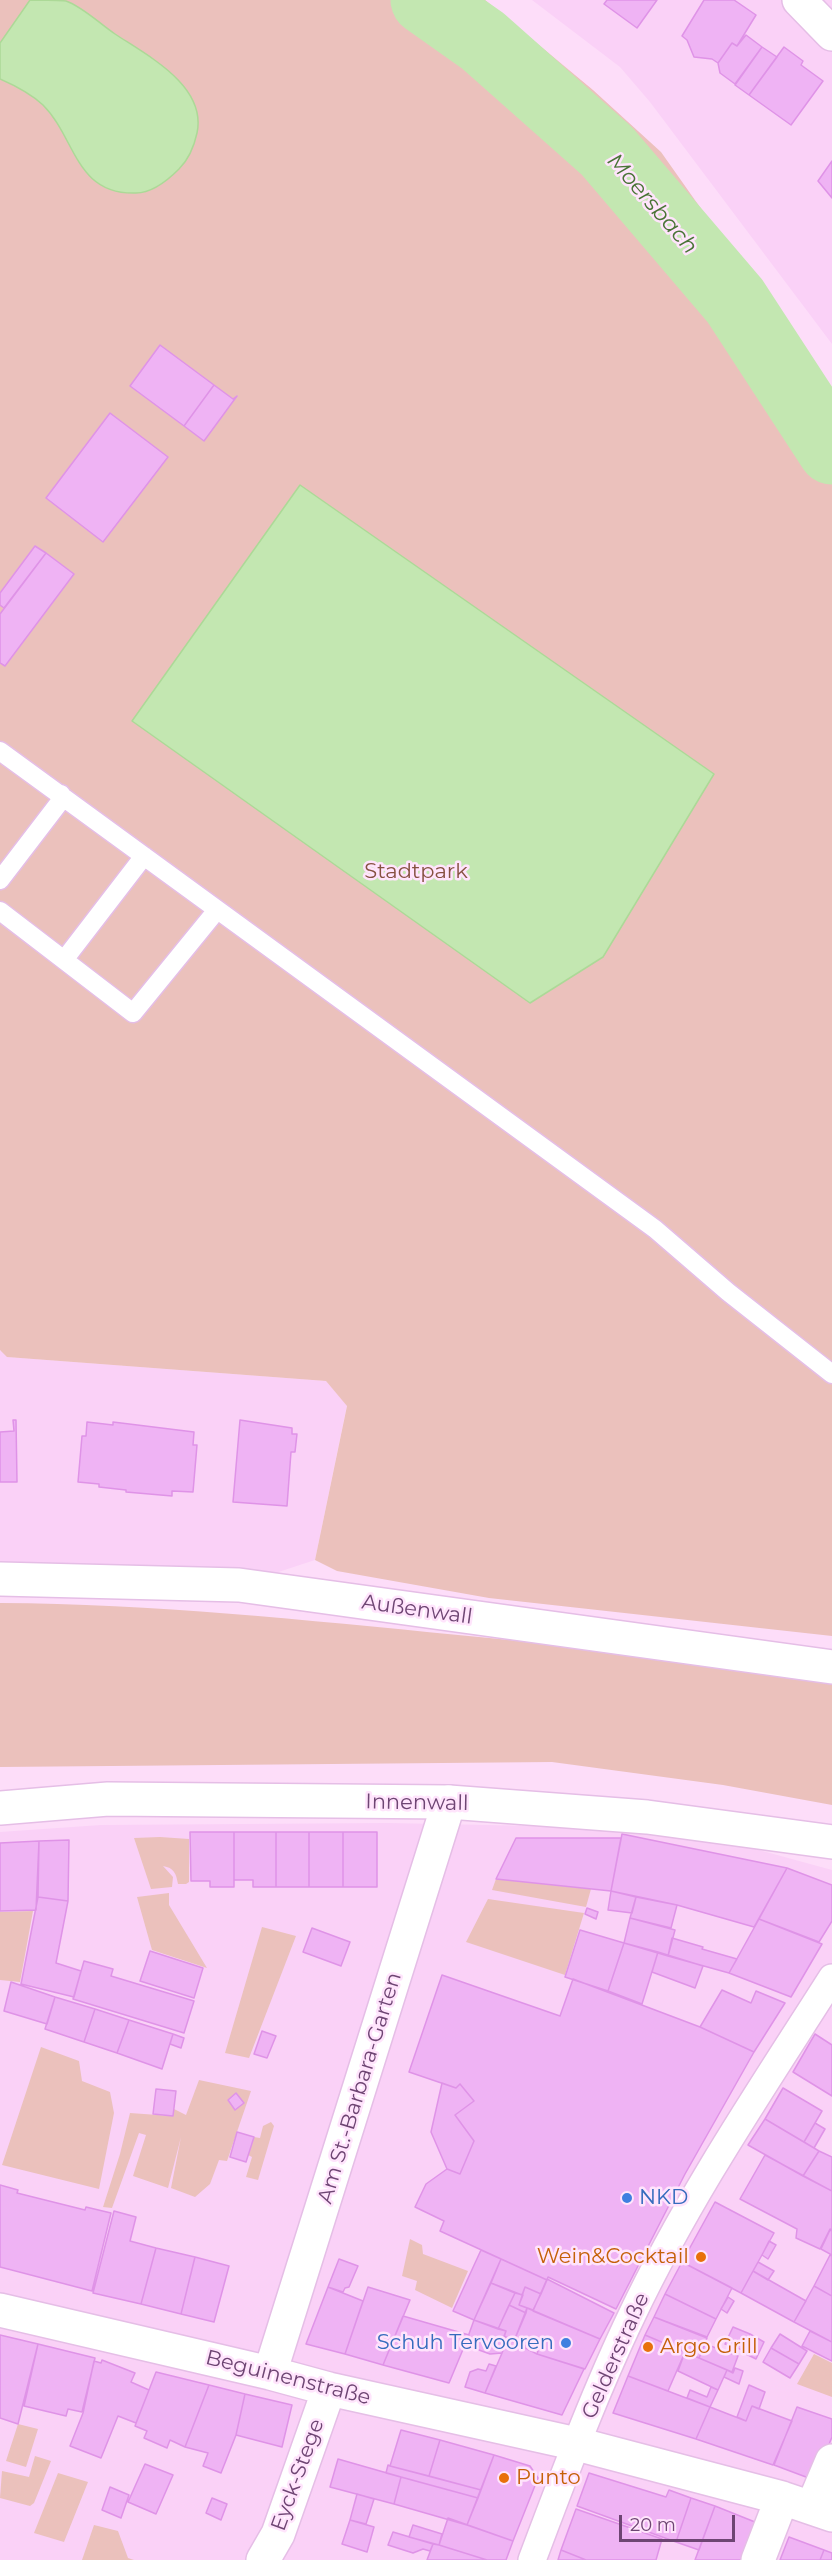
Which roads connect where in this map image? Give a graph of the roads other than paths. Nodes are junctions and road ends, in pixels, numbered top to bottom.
1 (799, 0) edge
2 (832, 34) edge
3 (0, 751) edge
4 (61, 795) junction
5 (144, 856) junction
6 (0, 880) edge
7 (217, 910) junction
8 (0, 911) edge
9 (64, 960) junction
10 (832, 1374) edge
11 (0, 1579) edge
12 (832, 1667) edge
13 (450, 1803) junction
14 (0, 1808) edge
15 (832, 1842) edge
16 (832, 1978) edge
17 (0, 2310) edge
18 (270, 2373) junction
19 (330, 2389) junction
20 (576, 2444) junction
21 (832, 2461) edge
22 (809, 2507) edge
23 (263, 2560) edge
24 (532, 2560) edge
25 (758, 2560) edge

1 - 2 street
3 - 4 lane
4 - 5 lane
4 - 6 lane
5 - 7 lane
5 - 9 lane
7 - 9 lane
7 - 10 lane
8 - 9 lane
11 - 12 street, Außenwall
13 - 14 street, Innenwall
13 - 15 street, Innenwall
13 - 18 street, Am St.-Barbara-Garten
16 - 20 street, Gelderstraße
17 - 18 street, Beguinenstraße
18 - 19 street, Beguinenstraße
19 - 20 street, Beguinenstraße
19 - 23 street, Eyck-Stege
20 - 22 street, Beguinenstraße
20 - 24 street, Gelderstraße
21 - 22 street
22 - 25 street

